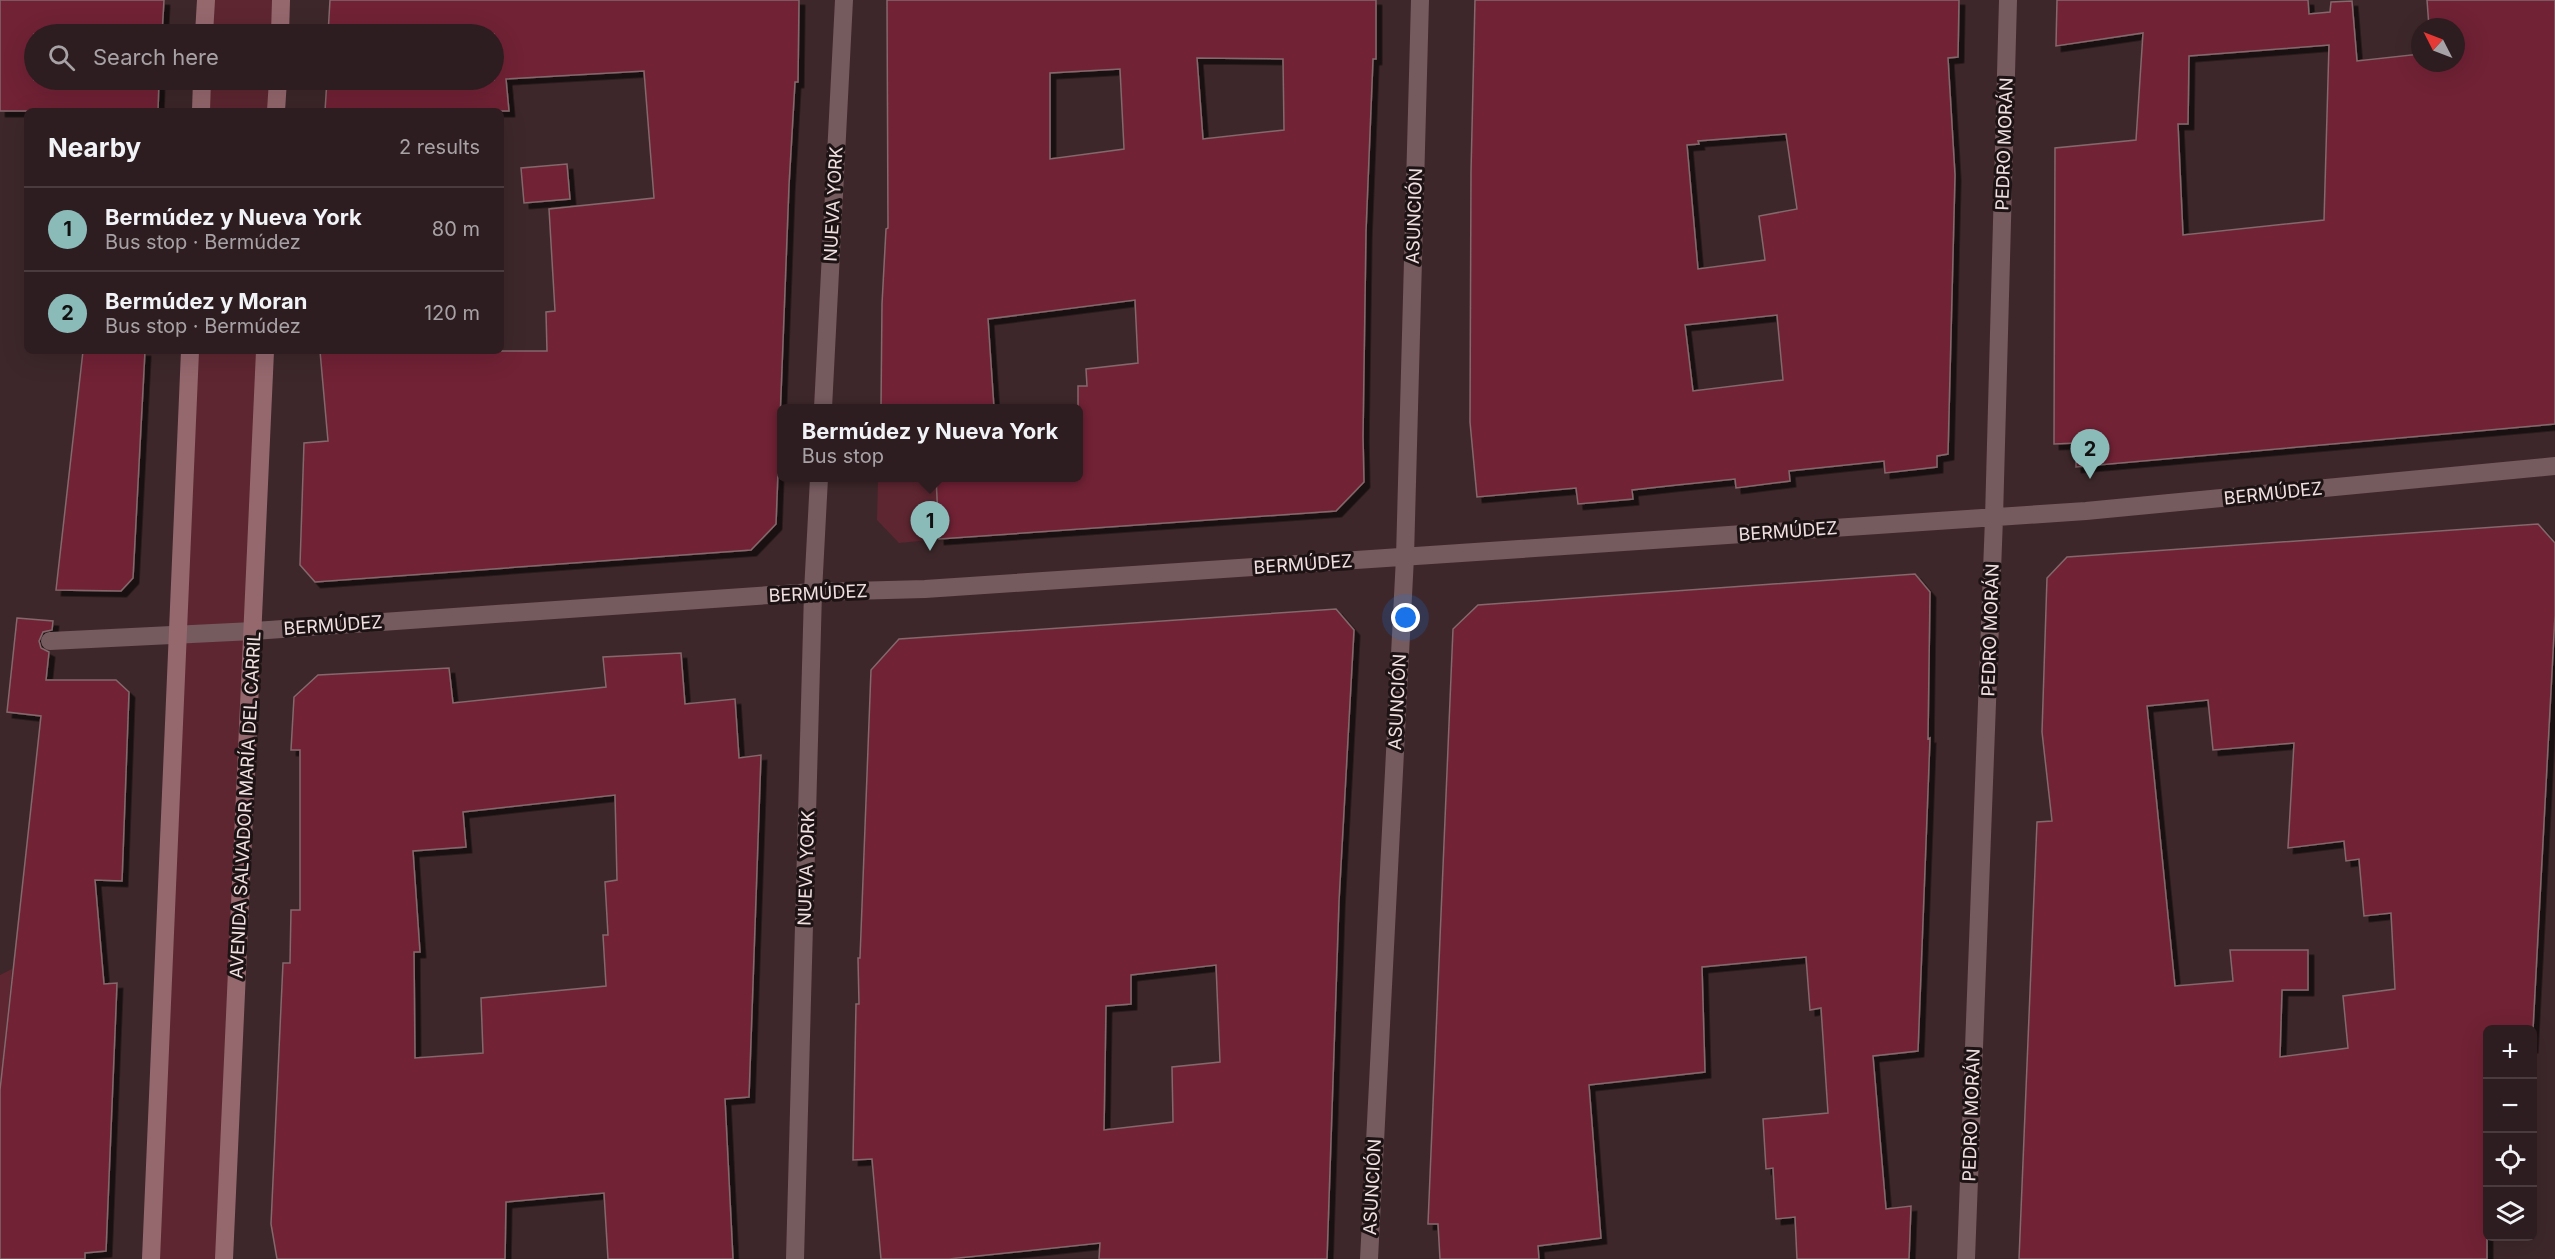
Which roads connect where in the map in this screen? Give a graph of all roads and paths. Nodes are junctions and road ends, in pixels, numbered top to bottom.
1 (206, 0) edge
2 (281, 0) edge
3 (844, 0) edge
4 (1420, 0) edge
5 (2008, 0) edge
6 (205, 24) edge
7 (280, 24) edge
8 (202, 90) edge
9 (277, 90) edge
10 (201, 108) edge
11 (276, 108) edge
12 (190, 354) edge
13 (266, 354) edge
14 (823, 404) edge
15 (2555, 466) edge
16 (819, 482) edge
17 (1994, 518) junction
18 (1405, 557) junction
19 (813, 592) junction
20 (253, 631) junction
21 (178, 633) junction
22 (50, 641) dead end
23 (151, 1259) edge
24 (224, 1259) edge
25 (795, 1259) edge
26 (1369, 1259) edge
27 (1966, 1259) edge

1 - 6 street
2 - 7 street
3 - 14 street, NUEVA YORK
4 - 18 street, ASUNCIÓN
5 - 17 street, PEDRO MORÁN
8 - 10 street
9 - 11 street
12 - 21 street
13 - 20 street, AVENIDA SALVADOR MARÍA DEL CARRIL
15 - 17 street, BERMÚDEZ
16 - 19 street, NUEVA YORK
17 - 18 street, BERMÚDEZ
17 - 27 street, PEDRO MORÁN
18 - 19 street, BERMÚDEZ
18 - 26 street, ASUNCIÓN
19 - 20 street, BERMÚDEZ
19 - 25 street, NUEVA YORK
20 - 21 street, BERMÚDEZ
20 - 24 street, AVENIDA SALVADOR MARÍA DEL CARRIL
21 - 22 street, BERMÚDEZ
21 - 23 street

